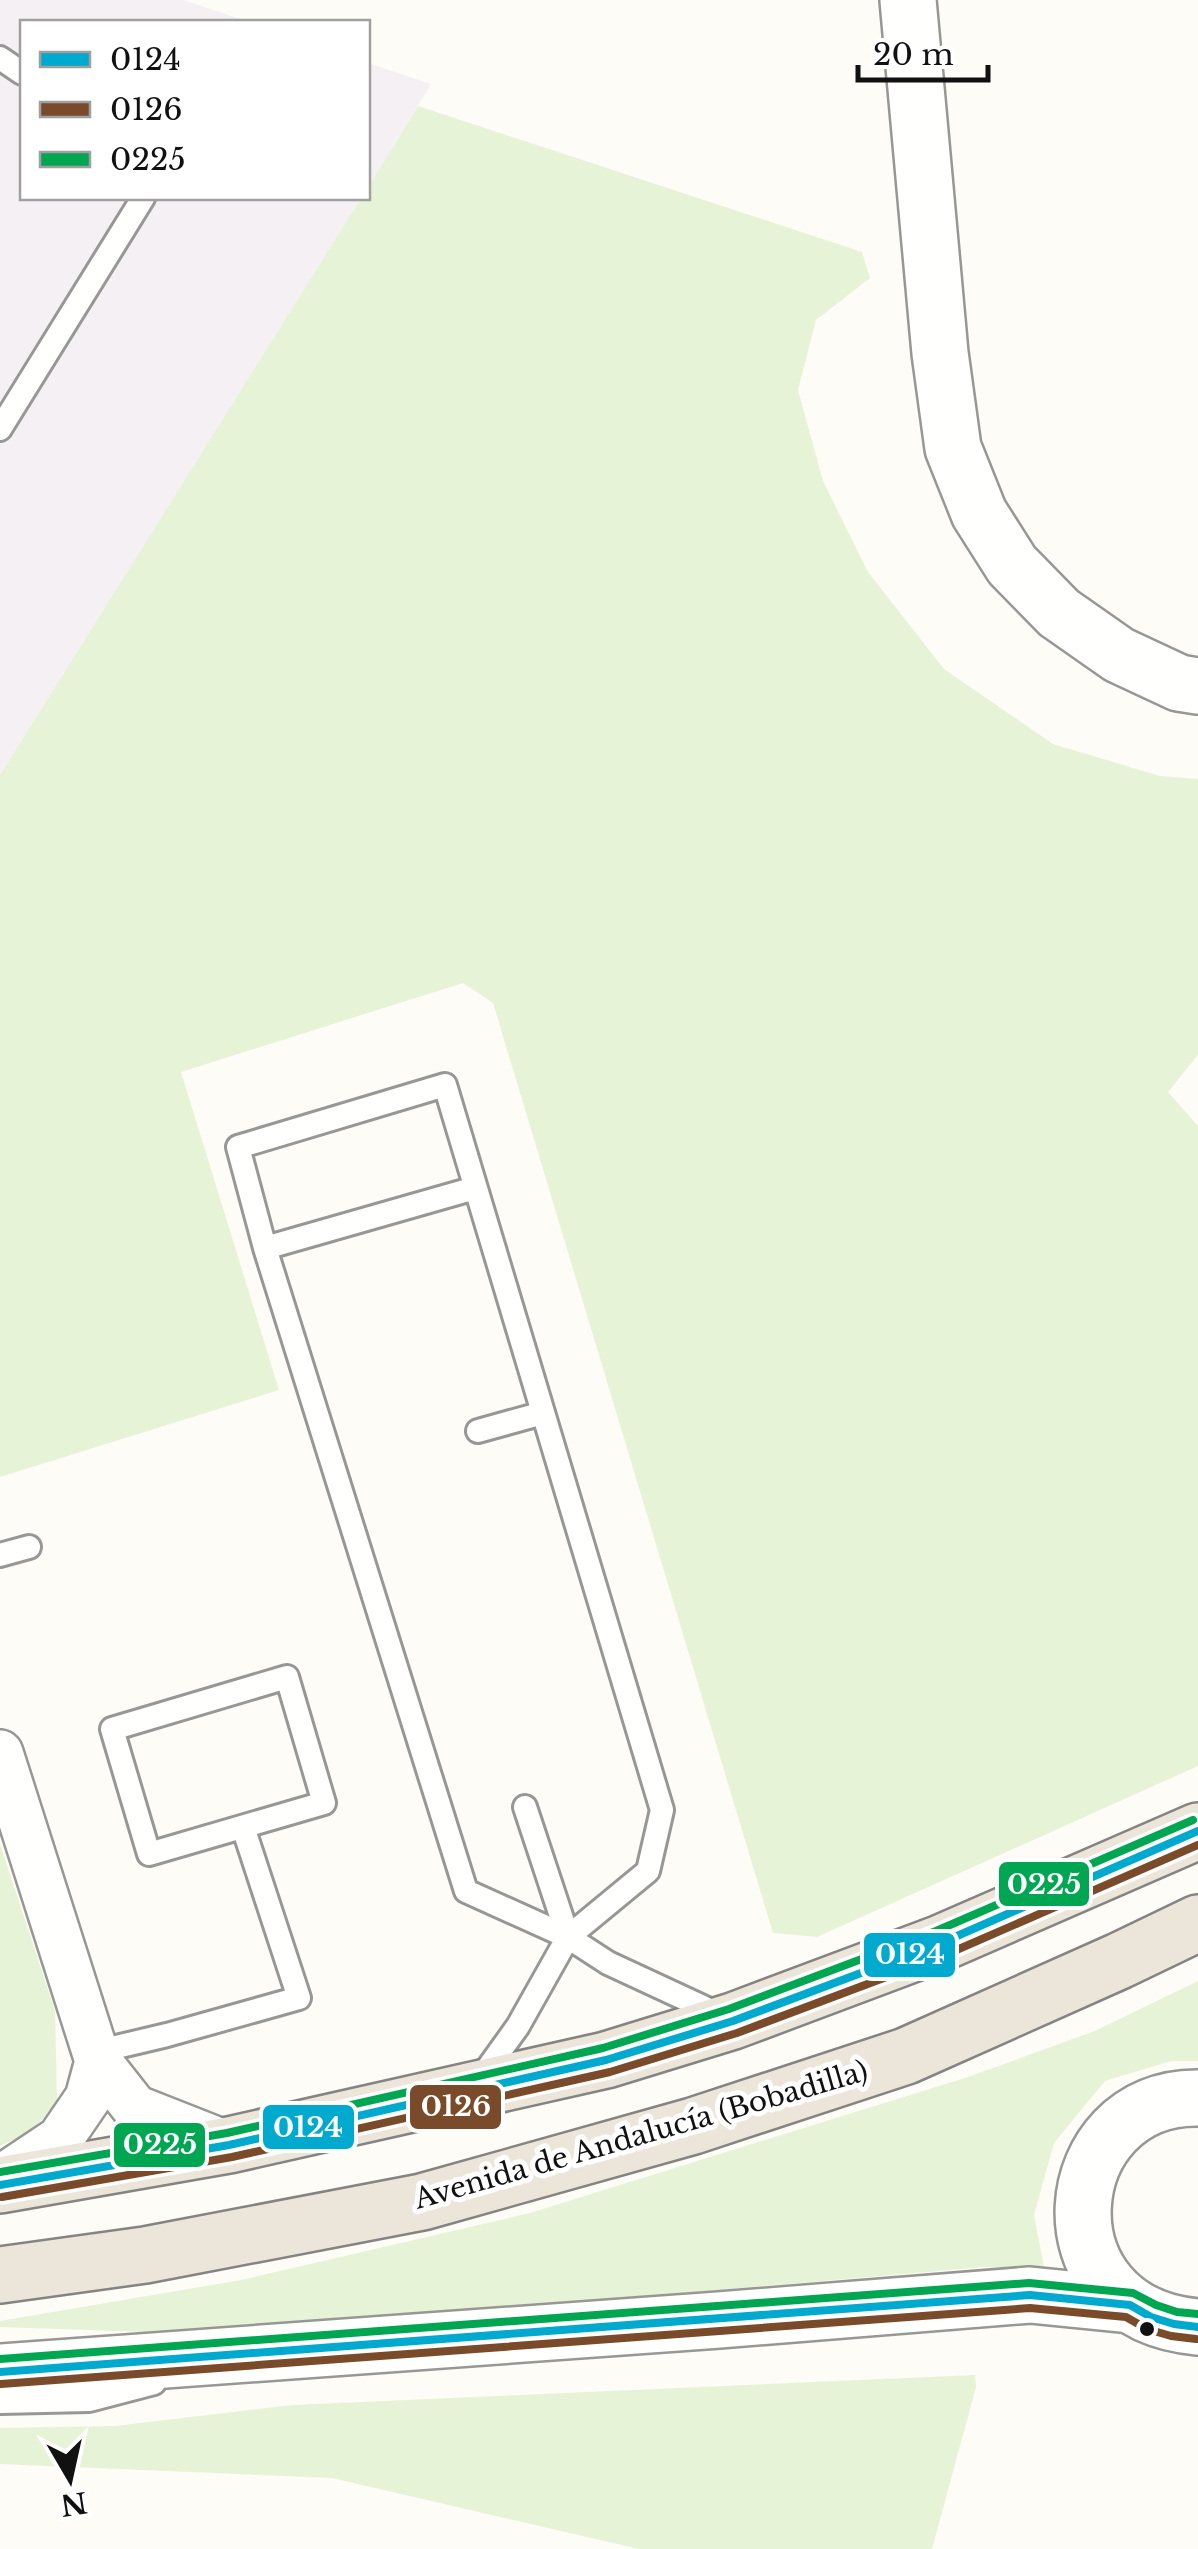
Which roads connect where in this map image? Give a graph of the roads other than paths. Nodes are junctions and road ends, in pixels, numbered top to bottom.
1 (908, 0) edge
2 (142, 200) edge
3 (0, 429) edge
4 (1198, 686) edge
5 (475, 1188) junction
6 (265, 1248) junction
7 (543, 1413) junction
8 (478, 1431) dead end
9 (30, 1547) dead end
10 (0, 1556) edge
11 (0, 1753) edge
12 (525, 1807) dead end
13 (243, 1826) junction
14 (1198, 1831) edge
15 (1198, 1923) edge
16 (568, 1938) junction
17 (733, 2021) junction
18 (96, 2056) junction
19 (471, 2092) junction
20 (1198, 2098) edge
21 (229, 2146) junction
22 (0, 2182) edge
23 (0, 2275) edge
24 (1130, 2305) junction
25 (1198, 2327) edge
26 (264, 2354) junction
27 (0, 2372) edge
28 (0, 2402) edge

1 - 4 street
2 - 3 lane
5 - 6 lane
5 - 6 lane
5 - 7 lane
6 - 16 lane
7 - 8 lane
7 - 16 lane
9 - 10 lane
11 - 18 street
12 - 16 lane
13 - 13 lane
13 - 18 lane
14 - 17 highway
15 - 23 highway, Avenida de Andalucía (Bobadilla)
16 - 17 lane
16 - 19 lane
17 - 19 highway
18 - 21 street
18 - 22 street
19 - 21 highway
20 - 24 street
21 - 22 highway
24 - 25 street
24 - 26 street
26 - 27 street
26 - 28 lane

